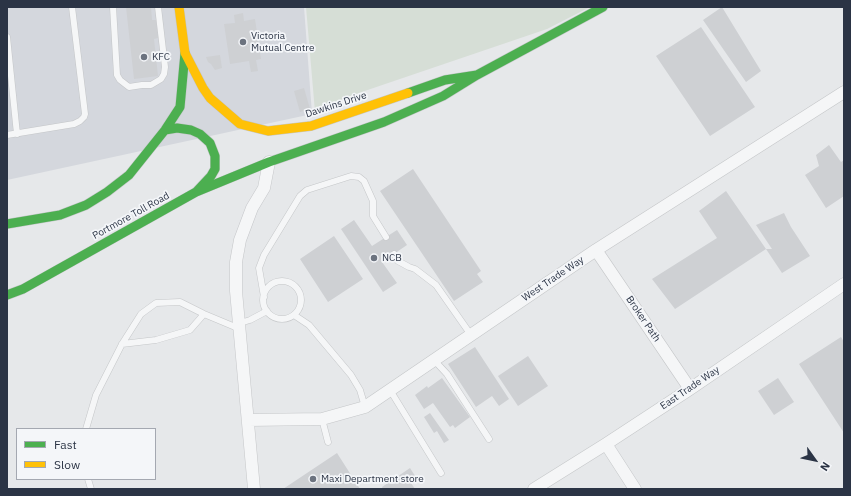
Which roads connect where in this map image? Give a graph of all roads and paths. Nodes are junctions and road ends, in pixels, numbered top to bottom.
1 (72, 7) edge
2 (113, 7) edge
3 (158, 7) edge
4 (180, 7) edge
5 (603, 7) edge
6 (7, 37) edge
7 (185, 53) junction
8 (477, 75) junction
9 (844, 92) edge
10 (165, 130) junction
11 (17, 134) junction
12 (7, 135) edge
13 (269, 162) junction
14 (196, 192) junction
15 (7, 224) edge
16 (386, 237) dead end
17 (596, 250) junction
18 (394, 254) dead end
19 (844, 284) edge
20 (7, 295) edge
21 (264, 297) junction
22 (267, 311) junction
23 (204, 314) junction
24 (294, 314) junction
25 (240, 326) junction
26 (470, 335) junction
27 (122, 344) junction
28 (434, 360) junction
29 (690, 389) junction
30 (390, 390) junction
31 (365, 407) junction
32 (322, 418) junction
33 (248, 420) junction
34 (86, 428) edge
35 (490, 439) dead end
36 (328, 442) dead end
37 (606, 444) junction
38 (441, 473) dead end
39 (254, 489) edge
40 (534, 489) edge
41 (635, 489) edge

1 - 11 lane
2 - 3 lane
4 - 7 main road, Dawkins Drive
5 - 8 main road, Dawkins Drive
6 - 11 lane
7 - 8 main road, Dawkins Drive
7 - 10 main road
8 - 13 main road, Dawkins Drive
9 - 17 street, West Trade Way
10 - 14 main road
10 - 15 main road
11 - 12 lane
13 - 14 main road, Portmore Toll Road
13 - 25 street
14 - 20 main road, Portmore Toll Road
16 - 21 lane
17 - 26 street, West Trade Way
17 - 29 street, Broker Path
18 - 26 lane
19 - 29 street, East Trade Way
21 - 22 lane
21 - 24 lane
22 - 24 lane
22 - 25 lane
23 - 25 lane
23 - 27 lane
23 - 27 lane
24 - 31 lane
25 - 33 street
26 - 28 street, West Trade Way
27 - 34 lane
28 - 30 street, West Trade Way
28 - 35 lane
29 - 37 street, East Trade Way
30 - 31 street, West Trade Way
30 - 38 lane
31 - 32 street, West Trade Way
32 - 33 street, West Trade Way
32 - 36 lane
33 - 39 street
37 - 40 street, East Trade Way
37 - 41 street

